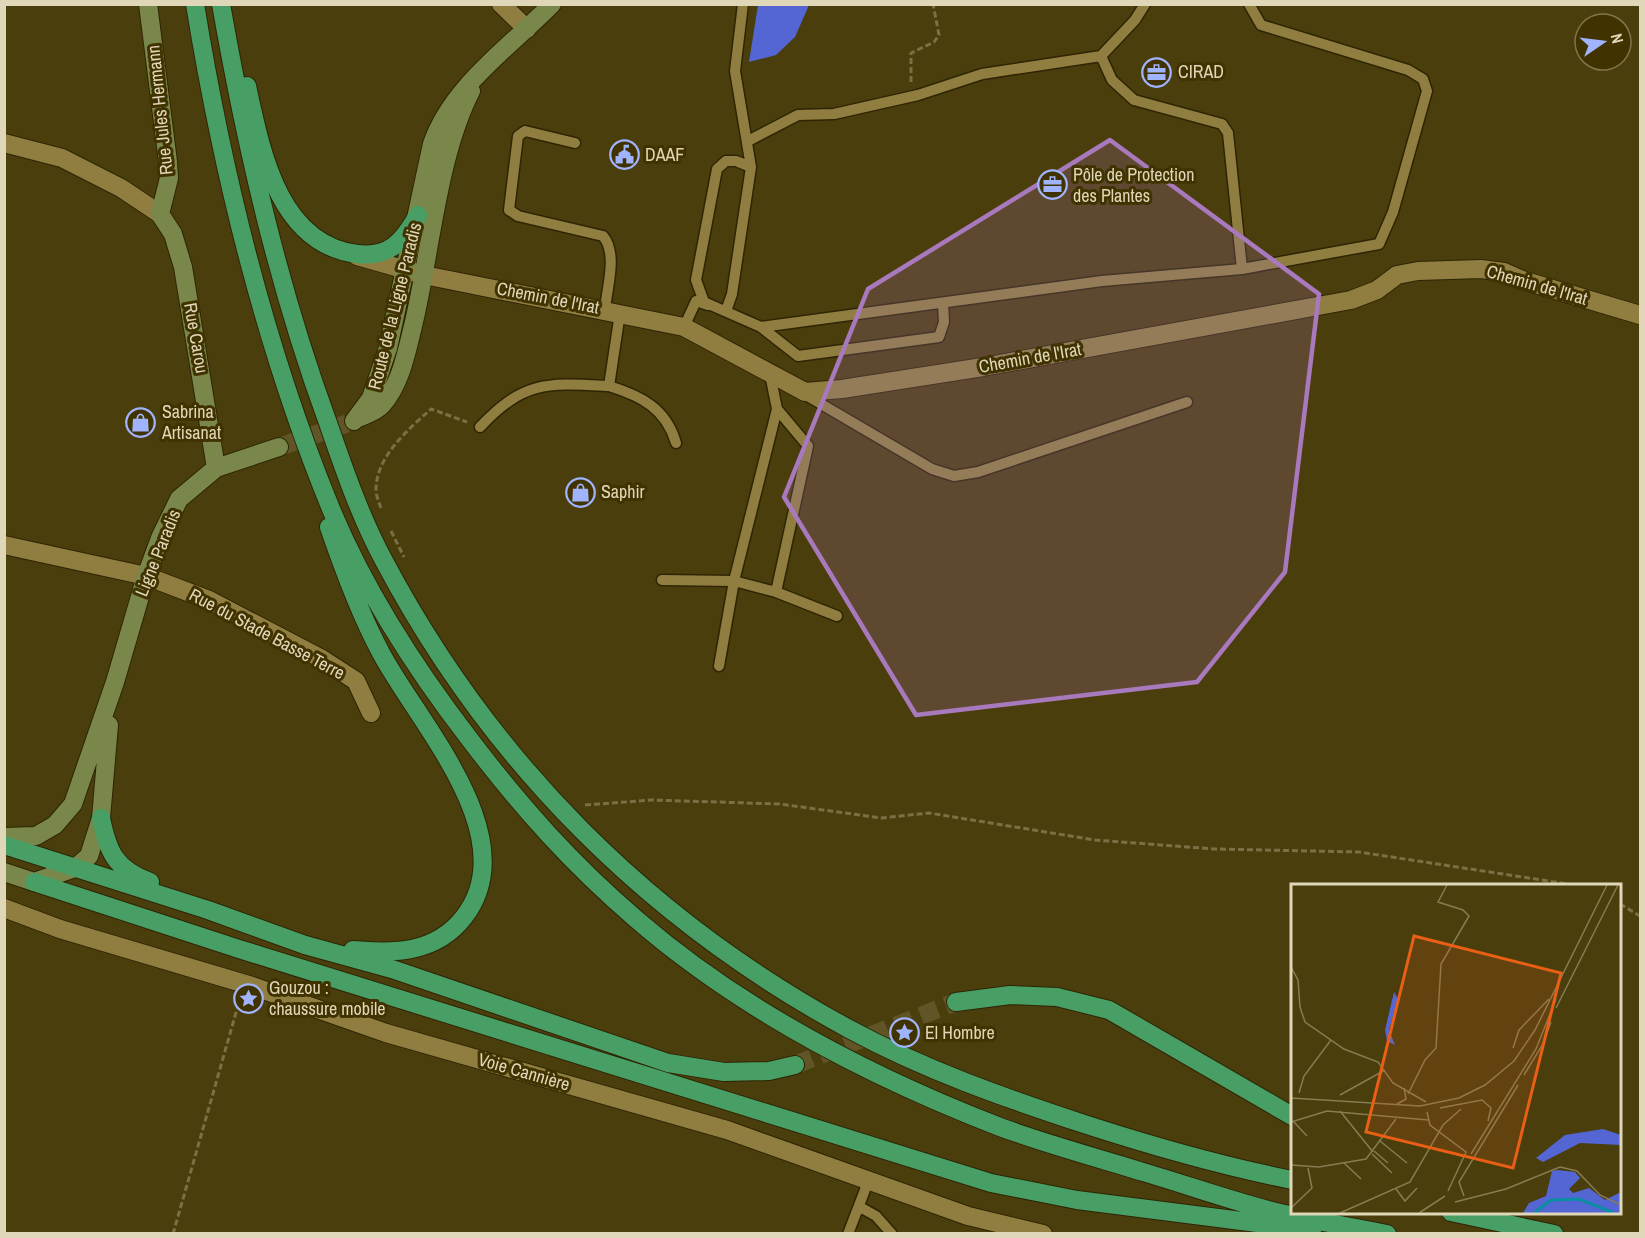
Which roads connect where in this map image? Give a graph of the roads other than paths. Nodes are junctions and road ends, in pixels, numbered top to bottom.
1 (148, 4) edge
2 (195, 4) edge
3 (221, 4) edge
4 (230, 4) edge
5 (501, 4) edge
6 (552, 4) edge
7 (743, 4) edge
8 (1145, 4) edge
9 (1249, 4) edge
10 (527, 29) junction
11 (1101, 56) junction
12 (480, 74) junction
13 (748, 141) junction
14 (4, 143) edge
15 (575, 143) dead end
16 (432, 144) junction
17 (751, 167) junction
18 (160, 214) junction
19 (418, 215) junction
20 (340, 252) junction
21 (1242, 268) junction
22 (416, 272) junction
23 (944, 303) junction
24 (613, 311) junction
25 (726, 311) junction
26 (1641, 315) edge
27 (684, 327) junction
28 (761, 327) junction
29 (770, 374) junction
30 (609, 386) junction
31 (287, 387) junction
32 (1187, 402) dead end
33 (777, 409) junction
34 (480, 427) road end
35 (676, 443) dead end
36 (279, 447) tunnel mouth
37 (216, 468) junction
38 (4, 545) edge
39 (146, 576) junction
40 (662, 580) dead end
41 (734, 581) junction
42 (776, 591) junction
43 (837, 616) dead end
44 (719, 666) dead end
45 (115, 682) junction
46 (371, 712) dead end
47 (101, 818) junction
48 (4, 837) edge
49 (4, 846) edge
50 (75, 868) junction
51 (4, 873) edge
52 (34, 882) junction
53 (4, 908) edge
54 (208, 910) junction
55 (305, 945) junction
56 (956, 1002) tunnel mouth
57 (795, 1065) tunnel mouth
58 (1291, 1115) edge
59 (1291, 1180) edge
60 (868, 1182) junction
61 (860, 1207) junction
62 (1461, 1214) edge
63 (1497, 1214) edge
64 (1549, 1232) edge
65 (848, 1233) edge
66 (892, 1233) edge
67 (1043, 1233) edge
68 (1338, 1233) edge
69 (1387, 1233) edge

1 - 18 main road, Rue Jules Hermann
2 - 31 highway
3 - 59 highway
4 - 20 highway
5 - 10 street
6 - 10 main road, Route de la Ligne Paradis
7 - 13 lane
8 - 11 lane
9 - 21 lane
10 - 12 main road, Route de la Ligne Paradis
11 - 13 lane
11 - 21 lane
12 - 16 main road, Route de la Ligne Paradis
12 - 22 main road, Route de la Ligne Paradis
13 - 17 lane
14 - 18 street
15 - 24 lane
16 - 19 main road, Route de la Ligne Paradis
16 - 22 main road
17 - 25 lane
17 - 25 lane
18 - 37 main road, Rue Carou
19 - 20 highway
19 - 22 main road, Route de la Ligne Paradis
20 - 22 street, Chemin de l'Irat
21 - 23 lane
22 - 22 main road, Route de la Ligne Paradis
22 - 24 street, Chemin de l'Irat
23 - 28 lane
23 - 28 lane
24 - 27 street, Chemin de l'Irat
24 - 30 lane
25 - 27 lane
25 - 28 lane
26 - 29 street, Chemin de l'Irat
27 - 29 street, Chemin de l'Irat
29 - 32 lane
29 - 33 lane
30 - 34 lane
30 - 35 lane
31 - 55 highway
31 - 69 highway
33 - 41 lane
33 - 42 lane
36 - 37 main road, Ligne Paradis
37 - 39 main road, Ligne Paradis
38 - 39 street, Rue du Stade Basse Terre
39 - 45 main road, Ligne Paradis
39 - 46 street, Rue du Stade Basse Terre
40 - 41 lane
41 - 42 lane
41 - 44 lane
42 - 43 lane
45 - 47 main road, Ligne Paradis
45 - 48 main road, Ligne Paradis
47 - 50 main road, Ligne Paradis
47 - 54 highway
49 - 50 highway
50 - 52 main road
50 - 54 highway
51 - 52 main road
52 - 68 highway
53 - 60 street, Voie Cannière
54 - 55 highway
55 - 57 highway
56 - 58 highway
60 - 61 lane
60 - 67 street, Voie Cannière
61 - 65 lane
61 - 66 lane
62 - 64 highway
63 - 64 highway

